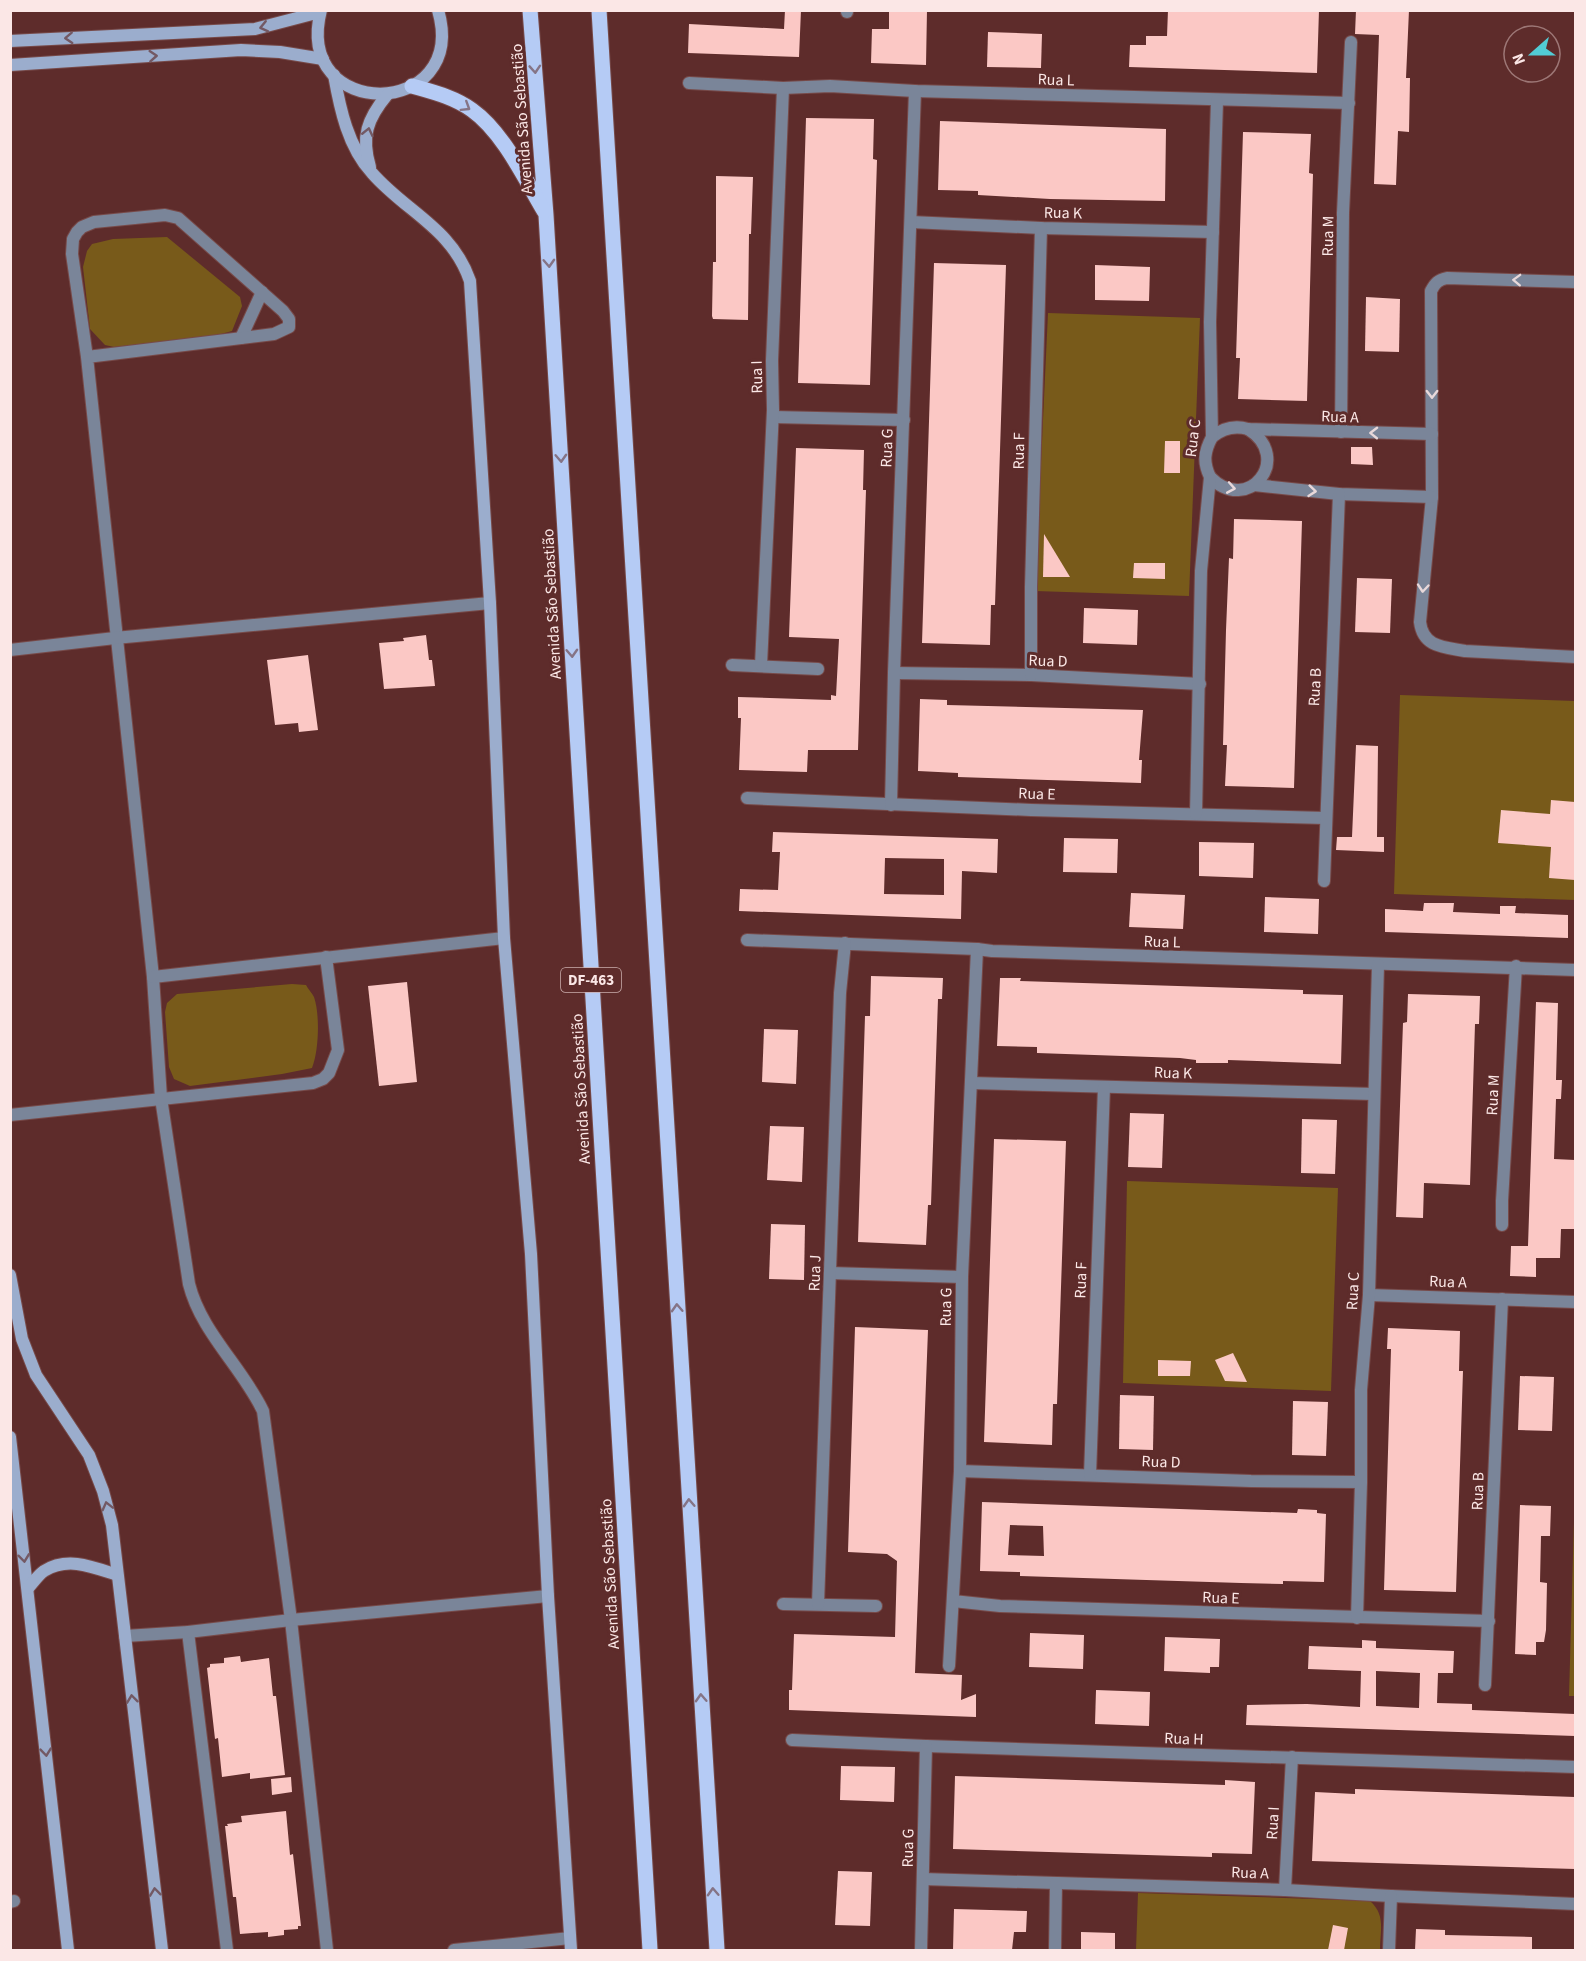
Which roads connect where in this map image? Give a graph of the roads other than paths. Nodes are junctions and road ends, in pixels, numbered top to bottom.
1 (438, 10) edge
2 (530, 10) edge
3 (599, 10) edge
4 (321, 11) edge
5 (10, 41) edge
6 (1351, 42) dead end
7 (323, 59) junction
8 (10, 65) edge
9 (334, 75) junction
10 (689, 83) dead end
11 (412, 86) junction
12 (783, 88) junction
13 (915, 91) junction
14 (387, 95) junction
15 (1218, 100) junction
16 (1349, 103) junction
17 (372, 174) junction
18 (546, 215) junction
19 (911, 222) junction
20 (1041, 228) junction
21 (1213, 232) junction
22 (1575, 282) edge
23 (262, 292) junction
24 (241, 338) junction
25 (87, 357) junction
26 (773, 417) junction
27 (904, 420) junction
28 (1248, 429) junction
29 (1341, 432) junction
30 (1432, 434) junction
31 (1212, 437) junction
32 (1210, 477) junction
33 (1254, 485) junction
34 (1339, 494) junction
35 (1432, 497) junction
36 (489, 603) junction
37 (116, 638) junction
38 (10, 650) edge
39 (1575, 657) edge
40 (732, 664) dead end
41 (761, 665) junction
42 (818, 669) dead end
43 (894, 673) junction
44 (1031, 675) junction
45 (1200, 684) junction
46 (747, 798) dead end
47 (891, 805) junction
48 (1196, 814) junction
49 (1325, 818) junction
50 (1324, 881) dead end
51 (504, 938) junction
52 (747, 940) dead end
53 (845, 943) junction
54 (977, 949) junction
55 (326, 957) junction
56 (1378, 965) junction
57 (1516, 966) junction
58 (1575, 970) edge
59 (153, 977) junction
60 (971, 1083) junction
61 (1104, 1087) junction
62 (1374, 1094) junction
63 (161, 1098) junction
64 (10, 1114) edge
65 (1502, 1225) dead end
66 (830, 1273) junction
67 (10, 1275) edge
68 (962, 1277) junction
69 (1369, 1295) junction
70 (1502, 1299) junction
71 (1575, 1302) edge
72 (10, 1437) edge
73 (960, 1471) junction
74 (1090, 1475) junction
75 (1361, 1482) junction
76 (117, 1575) junction
77 (28, 1588) junction
78 (548, 1596) junction
79 (953, 1601) junction
80 (783, 1604) dead end
81 (818, 1604) junction
82 (876, 1606) dead end
83 (1357, 1618) junction
84 (291, 1620) junction
85 (1489, 1621) junction
86 (188, 1632) junction
87 (125, 1636) junction
88 (949, 1665) dead end
89 (1485, 1685) dead end
90 (792, 1740) dead end
91 (926, 1746) junction
92 (1292, 1757) junction
93 (1575, 1767) edge
94 (923, 1879) junction
95 (1056, 1883) junction
96 (1285, 1890) junction
97 (1391, 1896) junction
98 (1575, 1904) edge
99 (571, 1944) edge
100 (69, 1950) edge
101 (162, 1950) edge
102 (227, 1950) edge
103 (327, 1950) edge
104 (454, 1950) edge
105 (650, 1950) edge
106 (717, 1950) edge
107 (921, 1950) edge
108 (1054, 1950) edge
109 (1389, 1950) edge

1 - 11 street
2 -> 18 main road, Avenida São Sebastião / DF-463
106 -> 3 main road
4 -> 5 street
4 - 7 street
6 - 16 street, Rua M
8 -> 7 street
7 - 9 street
9 - 14 street
9 - 17 street
10 - 12 street, Rua L
11 - 14 street
11 -> 18 main road
12 - 13 street, Rua L
12 - 26 street, Rua I
13 - 15 street, Rua L
13 - 19 street, Rua G
17 -> 14 street
15 - 16 street, Rua L
15 - 21 street, Rua C
16 - 29 street, Rua M
17 - 36 street
18 -> 105 main road, Avenida São Sebastião / DF-463
19 - 20 street, Rua K
19 - 27 street, Rua G
20 - 21 street, Rua K
20 - 44 street, Rua F
21 - 31 street, Rua C
22 -> 30 street
23 - 24 street
23 - 24 street
23 - 25 street
24 - 25 street
25 - 37 street
26 - 27 street
26 - 41 street, Rua I
27 - 43 street, Rua G
28 - 29 street, Rua A
28 - 31 street, Rua A
28 - 33 street
30 -> 29 street, Rua A
30 - 35 street
31 - 32 street, Rua C
32 -> 33 street
32 - 45 street, Rua C
33 -> 34 street
34 - 35 street
34 - 49 street, Rua B
35 -> 39 street
36 - 37 street
36 - 51 street
37 - 38 street
37 - 59 street
40 - 41 street
41 - 42 street
43 - 44 street, Rua D
43 - 47 street, Rua G
44 - 45 street, Rua D
45 - 48 street, Rua C
46 - 47 street, Rua E
47 - 48 street, Rua E
48 - 49 street, Rua E
49 - 50 street, Rua B
51 - 55 street
51 - 78 street
52 - 53 street, Rua L
53 - 54 street, Rua L
53 - 66 street, Rua J
54 - 56 street, Rua L
54 - 60 street, Rua G
55 - 59 street
55 - 63 street
56 - 57 street, Rua L
56 - 62 street, Rua C
57 - 58 street, Rua L
57 - 65 street, Rua M
59 - 63 street
60 - 61 street, Rua K
60 - 68 street, Rua G
61 - 62 street, Rua K
61 - 74 street, Rua F
62 - 69 street, Rua C
63 - 64 street
63 - 84 street
66 - 68 street
66 - 81 street, Rua J
76 -> 67 street
68 - 73 street, Rua G
69 - 70 street, Rua A
69 - 75 street, Rua C
70 - 71 street, Rua A
70 - 85 street, Rua B
72 -> 77 street
73 - 74 street, Rua D
73 - 79 street, Rua G
74 - 75 street, Rua D
75 - 83 street, Rua C
76 - 77 street
76 - 87 street
77 -> 100 street
78 - 84 street
78 - 99 street
79 - 83 street, Rua E
79 - 88 street, Rua G
80 - 81 street
81 - 82 street
83 - 85 street, Rua E
84 - 86 street
84 - 103 street
85 - 89 street, Rua B
86 - 87 street
86 - 102 street
101 -> 87 street
90 - 91 street, Rua H
91 - 92 street, Rua H
91 - 94 street, Rua G
92 - 93 street, Rua H
92 - 96 street, Rua I
94 - 95 street, Rua A
94 - 107 street, Rua G
95 - 96 street, Rua A
95 - 108 street
96 - 97 street, Rua A
97 - 98 street, Rua A
97 - 109 street
99 - 104 street

